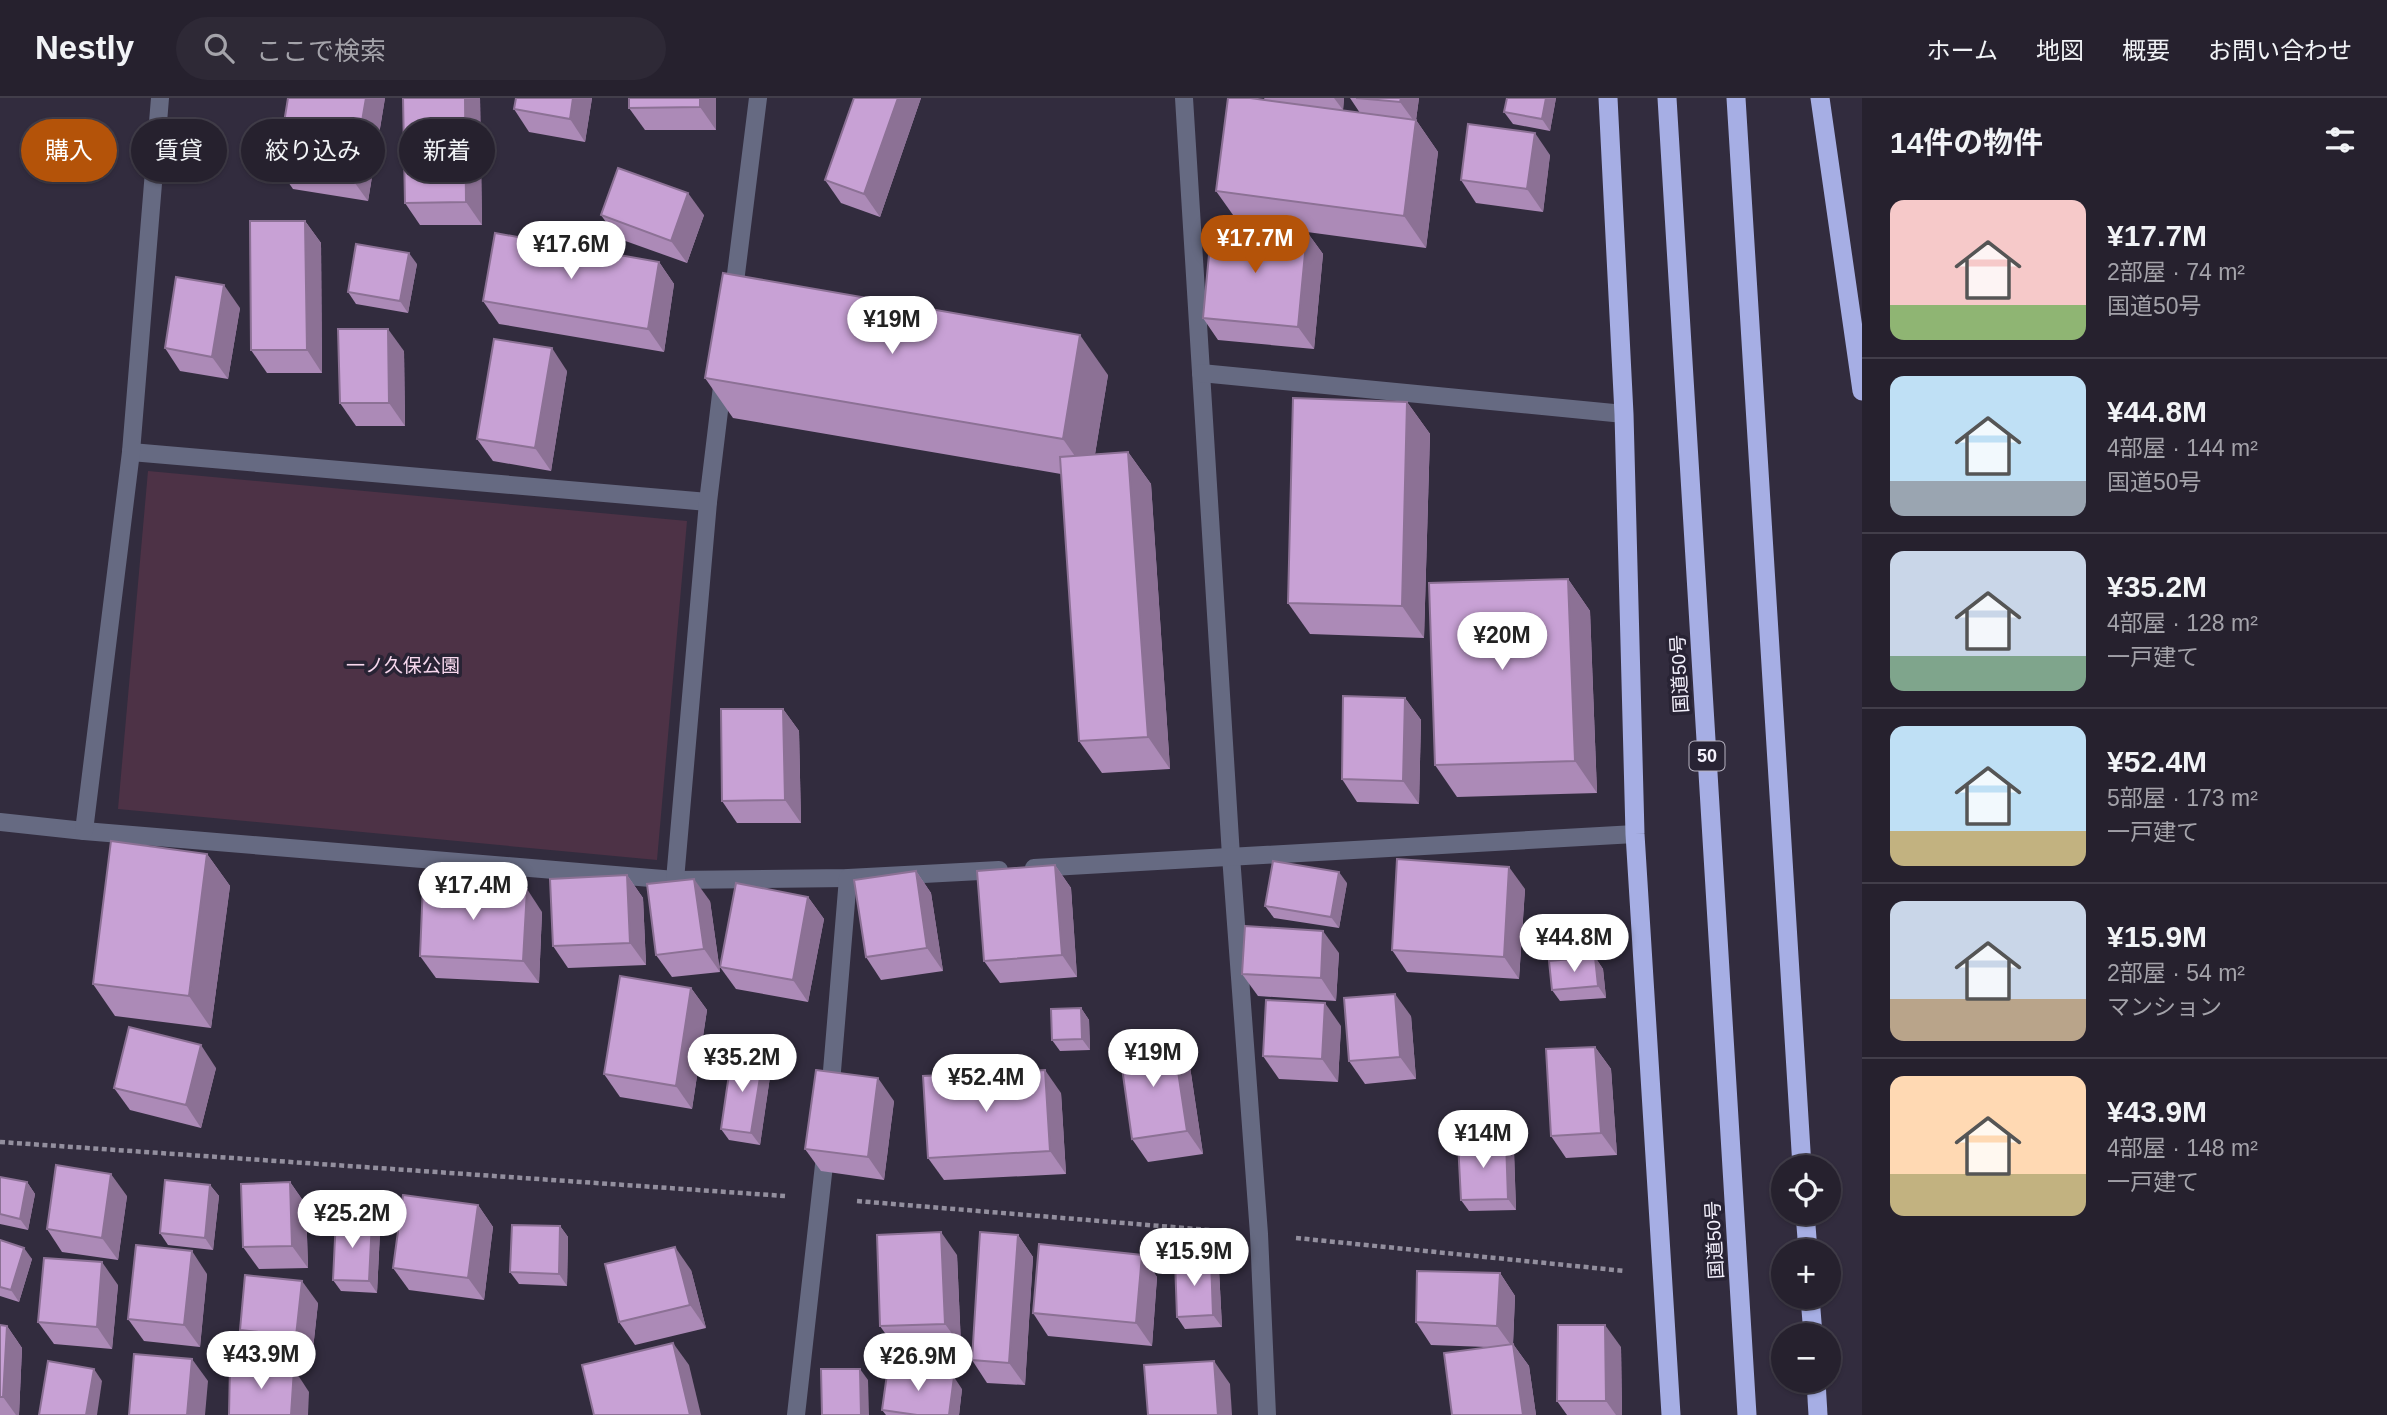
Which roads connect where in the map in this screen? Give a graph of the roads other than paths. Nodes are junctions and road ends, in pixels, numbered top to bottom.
1 (160, 98) edge
2 (758, 98) edge
3 (1184, 98) edge
4 (1608, 98) edge
5 (1667, 98) edge
6 (1736, 98) edge
7 (1820, 98) edge
8 (731, 313) edge
9 (724, 367) edge
10 (1201, 373) junction
11 (1862, 391) edge
12 (1624, 414) junction
13 (131, 452) junction
14 (708, 502) junction
15 (0, 822) edge
16 (84, 831) junction
17 (1634, 834) junction
18 (1231, 856) junction
19 (848, 878) junction
20 (675, 880) junction
21 (1801, 1155) edge
22 (1816, 1393) edge
23 (796, 1415) edge
24 (1267, 1415) edge
25 (1671, 1415) edge
26 (1747, 1415) edge
27 (1818, 1415) edge

1 - 13 street
2 - 8 street
3 - 10 street
4 - 12 highway
5 - 26 highway, 国道50号 / 50
6 - 21 highway
7 - 11 highway
9 - 14 street
10 - 12 street
10 - 18 street
12 - 17 highway
13 - 14 street
13 - 16 street
14 - 20 street
15 - 16 street
16 - 20 street
17 - 18 street
17 - 25 highway
18 - 19 street
18 - 24 street
19 - 20 street
19 - 23 street
22 - 27 highway

